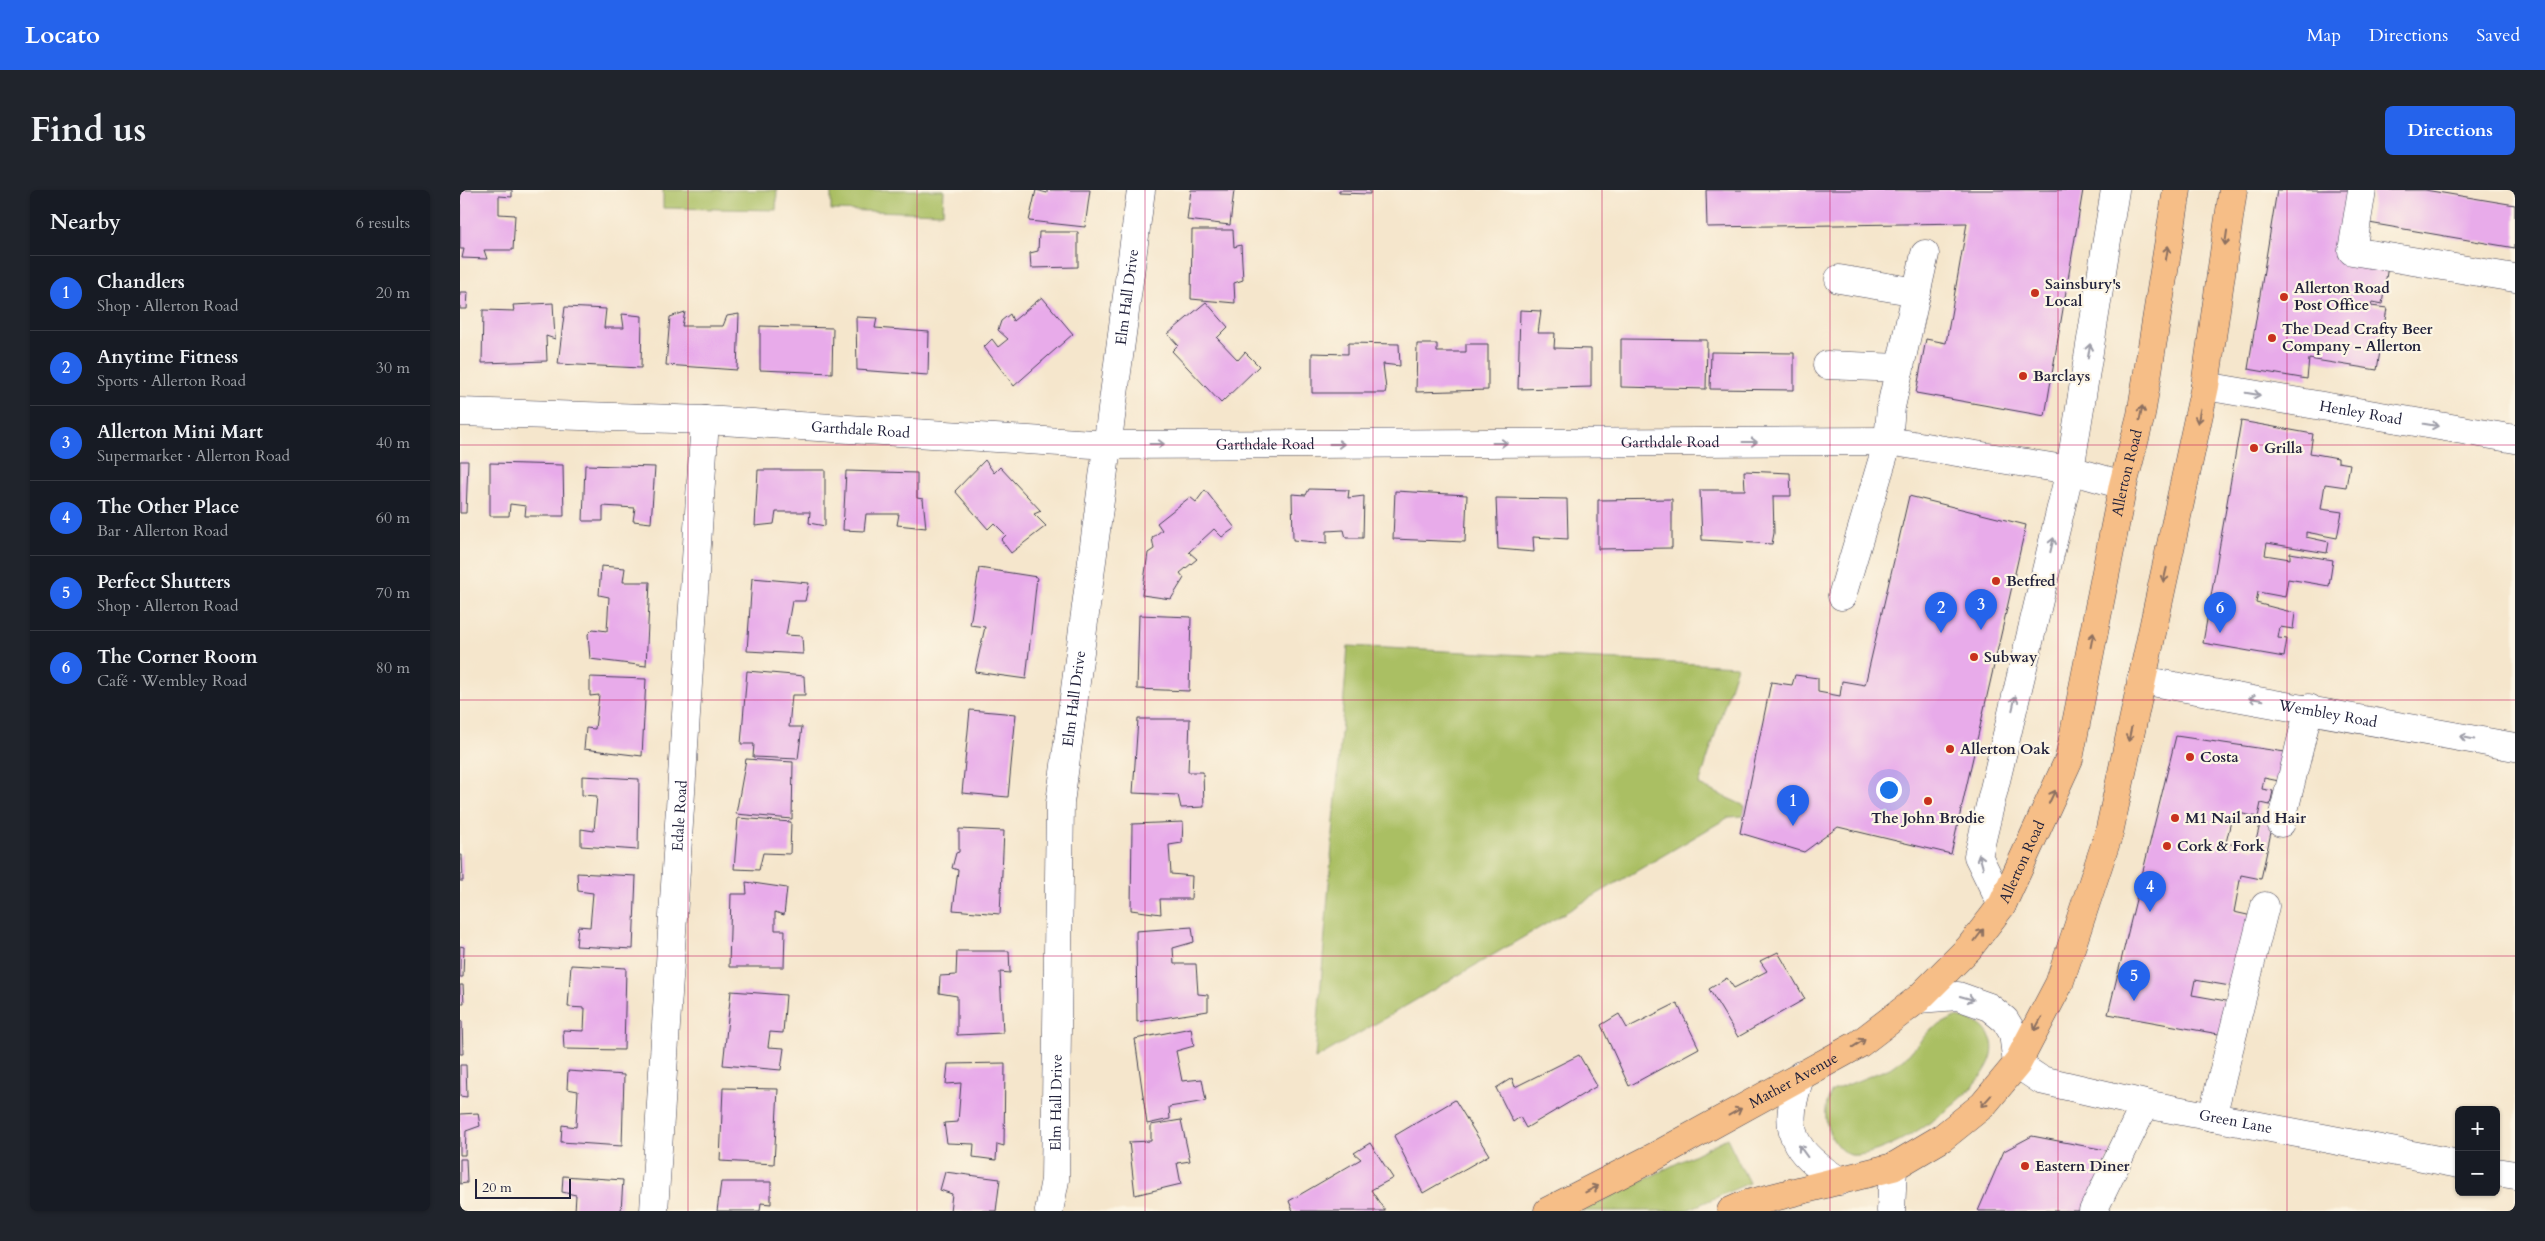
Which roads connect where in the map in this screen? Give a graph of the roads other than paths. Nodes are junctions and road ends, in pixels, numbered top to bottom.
1 (1141, 190) edge
2 (2115, 190) edge
3 (2178, 190) edge
4 (2233, 190) edge
5 (2362, 190) edge
6 (1925, 254) dead end
7 (2515, 278) edge
8 (1839, 279) dead end
9 (1917, 292) junction
10 (1827, 365) dead end
11 (1900, 368) junction
12 (2205, 386) junction
13 (460, 412) edge
14 (705, 420) junction
15 (2515, 439) edge
16 (1888, 442) junction
17 (1108, 445) junction
18 (2070, 470) junction
19 (2123, 485) junction
20 (1842, 596) dead end
21 (2141, 680) junction
22 (2309, 708) junction
23 (2515, 747) edge
24 (2281, 823) dead end
25 (2002, 905) junction
26 (2265, 906) dead end
27 (1918, 999) junction
28 (2017, 1064) junction
29 (1801, 1075) junction
30 (2145, 1104) junction
31 (2212, 1117) junction
32 (2455, 1163) edge
33 (1893, 1167) junction
34 (2500, 1173) edge
35 (2515, 1175) edge
36 (1840, 1181) junction
37 (654, 1211) edge
38 (1049, 1211) edge
39 (1548, 1211) edge
40 (1731, 1211) edge
41 (1891, 1211) edge
42 (2093, 1211) edge

1 - 17 street, Elm Hall Drive
18 -> 2 street, Allerton Road
19 -> 3 main road, Allerton Road
4 -> 12 main road
5 - 7 street
6 - 9 street
8 - 9 street
9 - 11 street
10 - 11 street
11 - 16 street
12 -> 15 street, Henley Road
12 -> 21 main road
13 - 14 street, Garthdale Road
14 - 17 street, Garthdale Road
14 - 37 street, Edale Road
17 -> 16 street, Garthdale Road
16 - 18 street, Garthdale Road
16 - 20 street
17 - 38 street, Elm Hall Drive
18 - 19 street, Garthdale Road
25 -> 18 street, Allerton Road
25 -> 19 main road, Allerton Road
22 -> 21 street, Wembley Road
21 -> 28 main road
23 -> 22 street, Wembley Road
22 - 24 street
27 -> 25 main road, Mather Avenue
26 - 31 street
27 -> 28 street
29 -> 27 main road, Mather Avenue
28 - 30 street, Green Lane
28 -> 33 main road
36 -> 29 street
39 -> 29 main road, Mather Avenue
30 - 31 street, Green Lane
30 - 42 street
31 - 32 street, Green Lane
33 - 36 main road
33 - 41 street
34 - 35 street
36 - 40 main road

